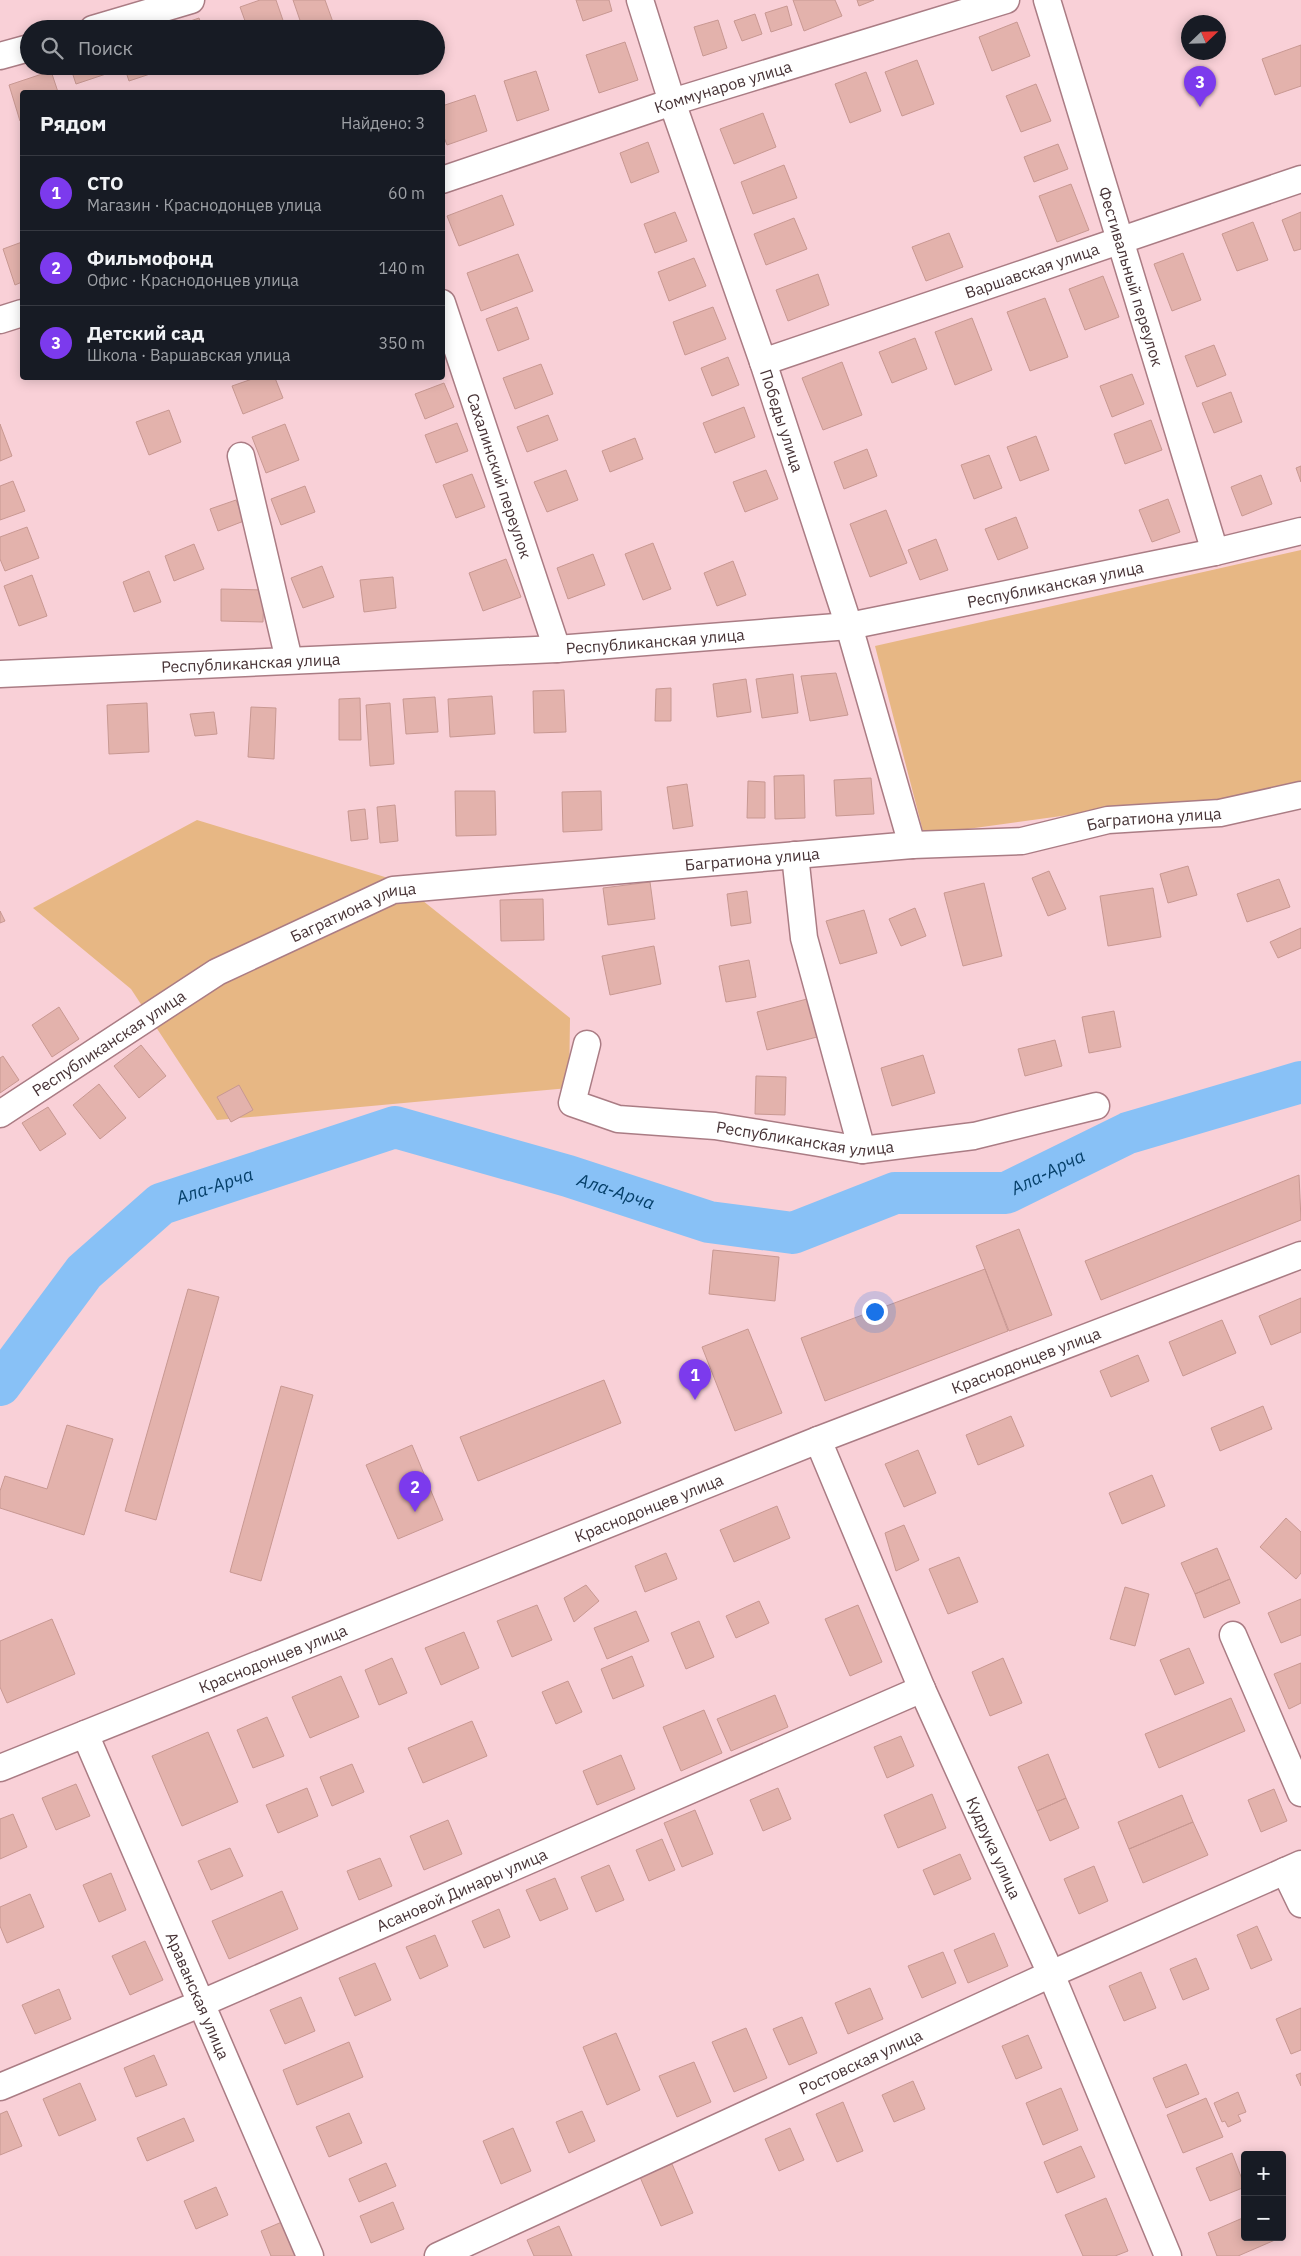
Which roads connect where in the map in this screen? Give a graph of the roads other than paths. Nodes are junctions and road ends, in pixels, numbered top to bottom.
1 (191, 0) edge
2 (640, 0) edge
3 (1006, 0) edge
4 (1047, 0) edge
5 (123, 20) edge
6 (20, 50) edge
7 (0, 56) edge
8 (672, 102) junction
9 (445, 179) edge
10 (1301, 179) edge
11 (1121, 240) junction
12 (445, 312) edge
13 (20, 313) edge
14 (0, 320) edge
15 (763, 362) junction
16 (241, 456) dead end
17 (1301, 531) edge
18 (1215, 552) junction
19 (849, 626) junction
20 (557, 649) junction
21 (289, 660) junction
22 (1, 668) edge
23 (1301, 795) edge
24 (912, 846) junction
25 (795, 855) junction
26 (217, 972) joint
27 (587, 1044) dead end
28 (1096, 1106) dead end
29 (0, 1114) edge
30 (862, 1150) junction
31 (1301, 1255) edge
32 (818, 1440) junction
33 (1234, 1636) dead end
34 (922, 1689) junction
35 (85, 1734) junction
36 (0, 1768) edge
37 (1301, 1793) edge
38 (1293, 1868) edge
39 (1301, 1904) edge
40 (1051, 1974) junction
41 (202, 2003) junction
42 (0, 2087) edge
43 (310, 2256) edge
44 (438, 2256) edge
45 (1168, 2256) edge

1 - 5 street
2 - 8 street, Победы улица
3 - 8 street, Коммунаров улица
4 - 11 street, Фестивальный переулок
6 - 7 street
8 - 9 street, Коммунаров улица
8 - 15 street, Победы улица
10 - 11 street, Варшавская улица
11 - 15 street, Варшавская улица
11 - 18 street, Фестивальный переулок
12 - 20 street, Сахалинский переулок
13 - 14 street
15 - 19 street, Победы улица
16 - 21 street
17 - 18 street, Республиканская улица
18 - 19 street, Республиканская улица
19 - 20 street, Республиканская улица
19 - 24 street, Победы улица
20 - 21 street, Республиканская улица
21 - 22 street, Республиканская улица
23 - 24 street, Багратиона улица
24 - 25 street, Багратиона улица
25 - 26 street, Багратиона улица
25 - 30 street
26 - 29 street, Республиканская улица
27 - 30 street, Республиканская улица
28 - 30 street, Республиканская улица
31 - 32 street, Краснодонцев улица
32 - 34 street, Кудрука улица
32 - 35 street, Краснодонцев улица
33 - 37 street
34 - 40 street, Кудрука улица
34 - 41 street, Асановой Динары улица
35 - 36 street, Краснодонцев улица
35 - 41 street, Араванская улица
38 - 39 street, Ростовская улица
38 - 40 street, Ростовская улица
40 - 44 street, Ростовская улица
40 - 45 street, Кудрука улица
41 - 42 street, Асановой Динары улица
41 - 43 street, Араванская улица

